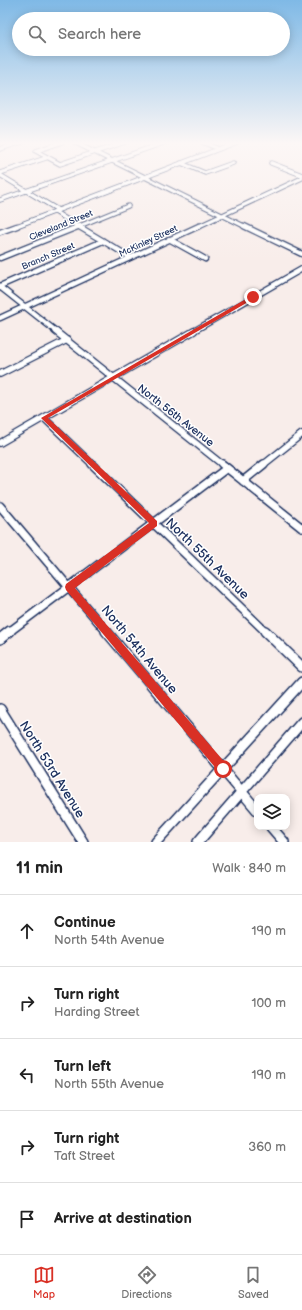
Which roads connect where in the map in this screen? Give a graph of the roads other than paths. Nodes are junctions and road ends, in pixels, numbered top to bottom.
1 (11, 181) edge
2 (54, 181) edge
3 (134, 181) edge
4 (154, 181) edge
5 (291, 181) edge
6 (26, 191) junction
7 (0, 200) edge
8 (128, 206) dead end
9 (56, 211) junction
10 (222, 215) junction
11 (78, 226) junction
12 (0, 232) edge
13 (169, 239) junction
14 (103, 241) junction
15 (302, 254) edge
16 (130, 257) junction
17 (0, 258) edge
18 (205, 259) dead end
19 (302, 269) edge
20 (0, 286) edge
21 (24, 307) junction
22 (0, 318) edge
23 (66, 340) junction
24 (0, 374) edge
25 (113, 378) junction
26 (44, 418) junction
27 (302, 434) edge
28 (0, 443) edge
29 (227, 468) junction
30 (243, 481) junction
31 (0, 506) edge
32 (154, 524) junction
33 (302, 528) edge
34 (69, 587) junction
35 (0, 639) edge
36 (302, 667) edge
37 (302, 682) edge
38 (0, 709) edge
39 (302, 722) edge
40 (223, 769) junction
41 (242, 792) junction
42 (254, 806) edge
43 (274, 830) edge
44 (83, 842) edge
45 (156, 842) edge
46 (198, 842) edge
47 (284, 842) edge

1 - 6 street
2 - 6 street
3 - 9 street
4 - 10 street
5 - 10 street, McKinley Street
6 - 7 street
6 - 9 street
8 - 11 street, Cleveland Street
9 - 11 street
9 - 12 street
10 - 13 street, McKinley Street
10 - 15 street
11 - 14 street
11 - 17 street, Cleveland Street
13 - 16 street, McKinley Street
13 - 18 street
14 - 16 street
14 - 20 street, Branch Street
16 - 21 street, McKinley Street
19 - 25 street
20 - 21 street, North 56th Avenue
21 - 22 street, McKinley Street
21 - 23 street, North 56th Avenue
23 - 24 street
23 - 25 street, North 56th Avenue
25 - 26 street
25 - 29 street, North 56th Avenue
26 - 28 street
26 - 32 street, North 55th Avenue
27 - 30 street
29 - 30 street, North 56th Avenue
29 - 32 street
30 - 33 street, North 56th Avenue
31 - 34 street, North 54th Avenue
32 - 34 street
32 - 36 street, North 55th Avenue
34 - 35 street
34 - 40 street, North 54th Avenue
37 - 40 street
38 - 44 street, North 53rd Avenue
39 - 41 street
40 - 41 street, North 54th Avenue
40 - 45 street
41 - 42 street, North 54th Avenue
41 - 46 street
43 - 47 street

